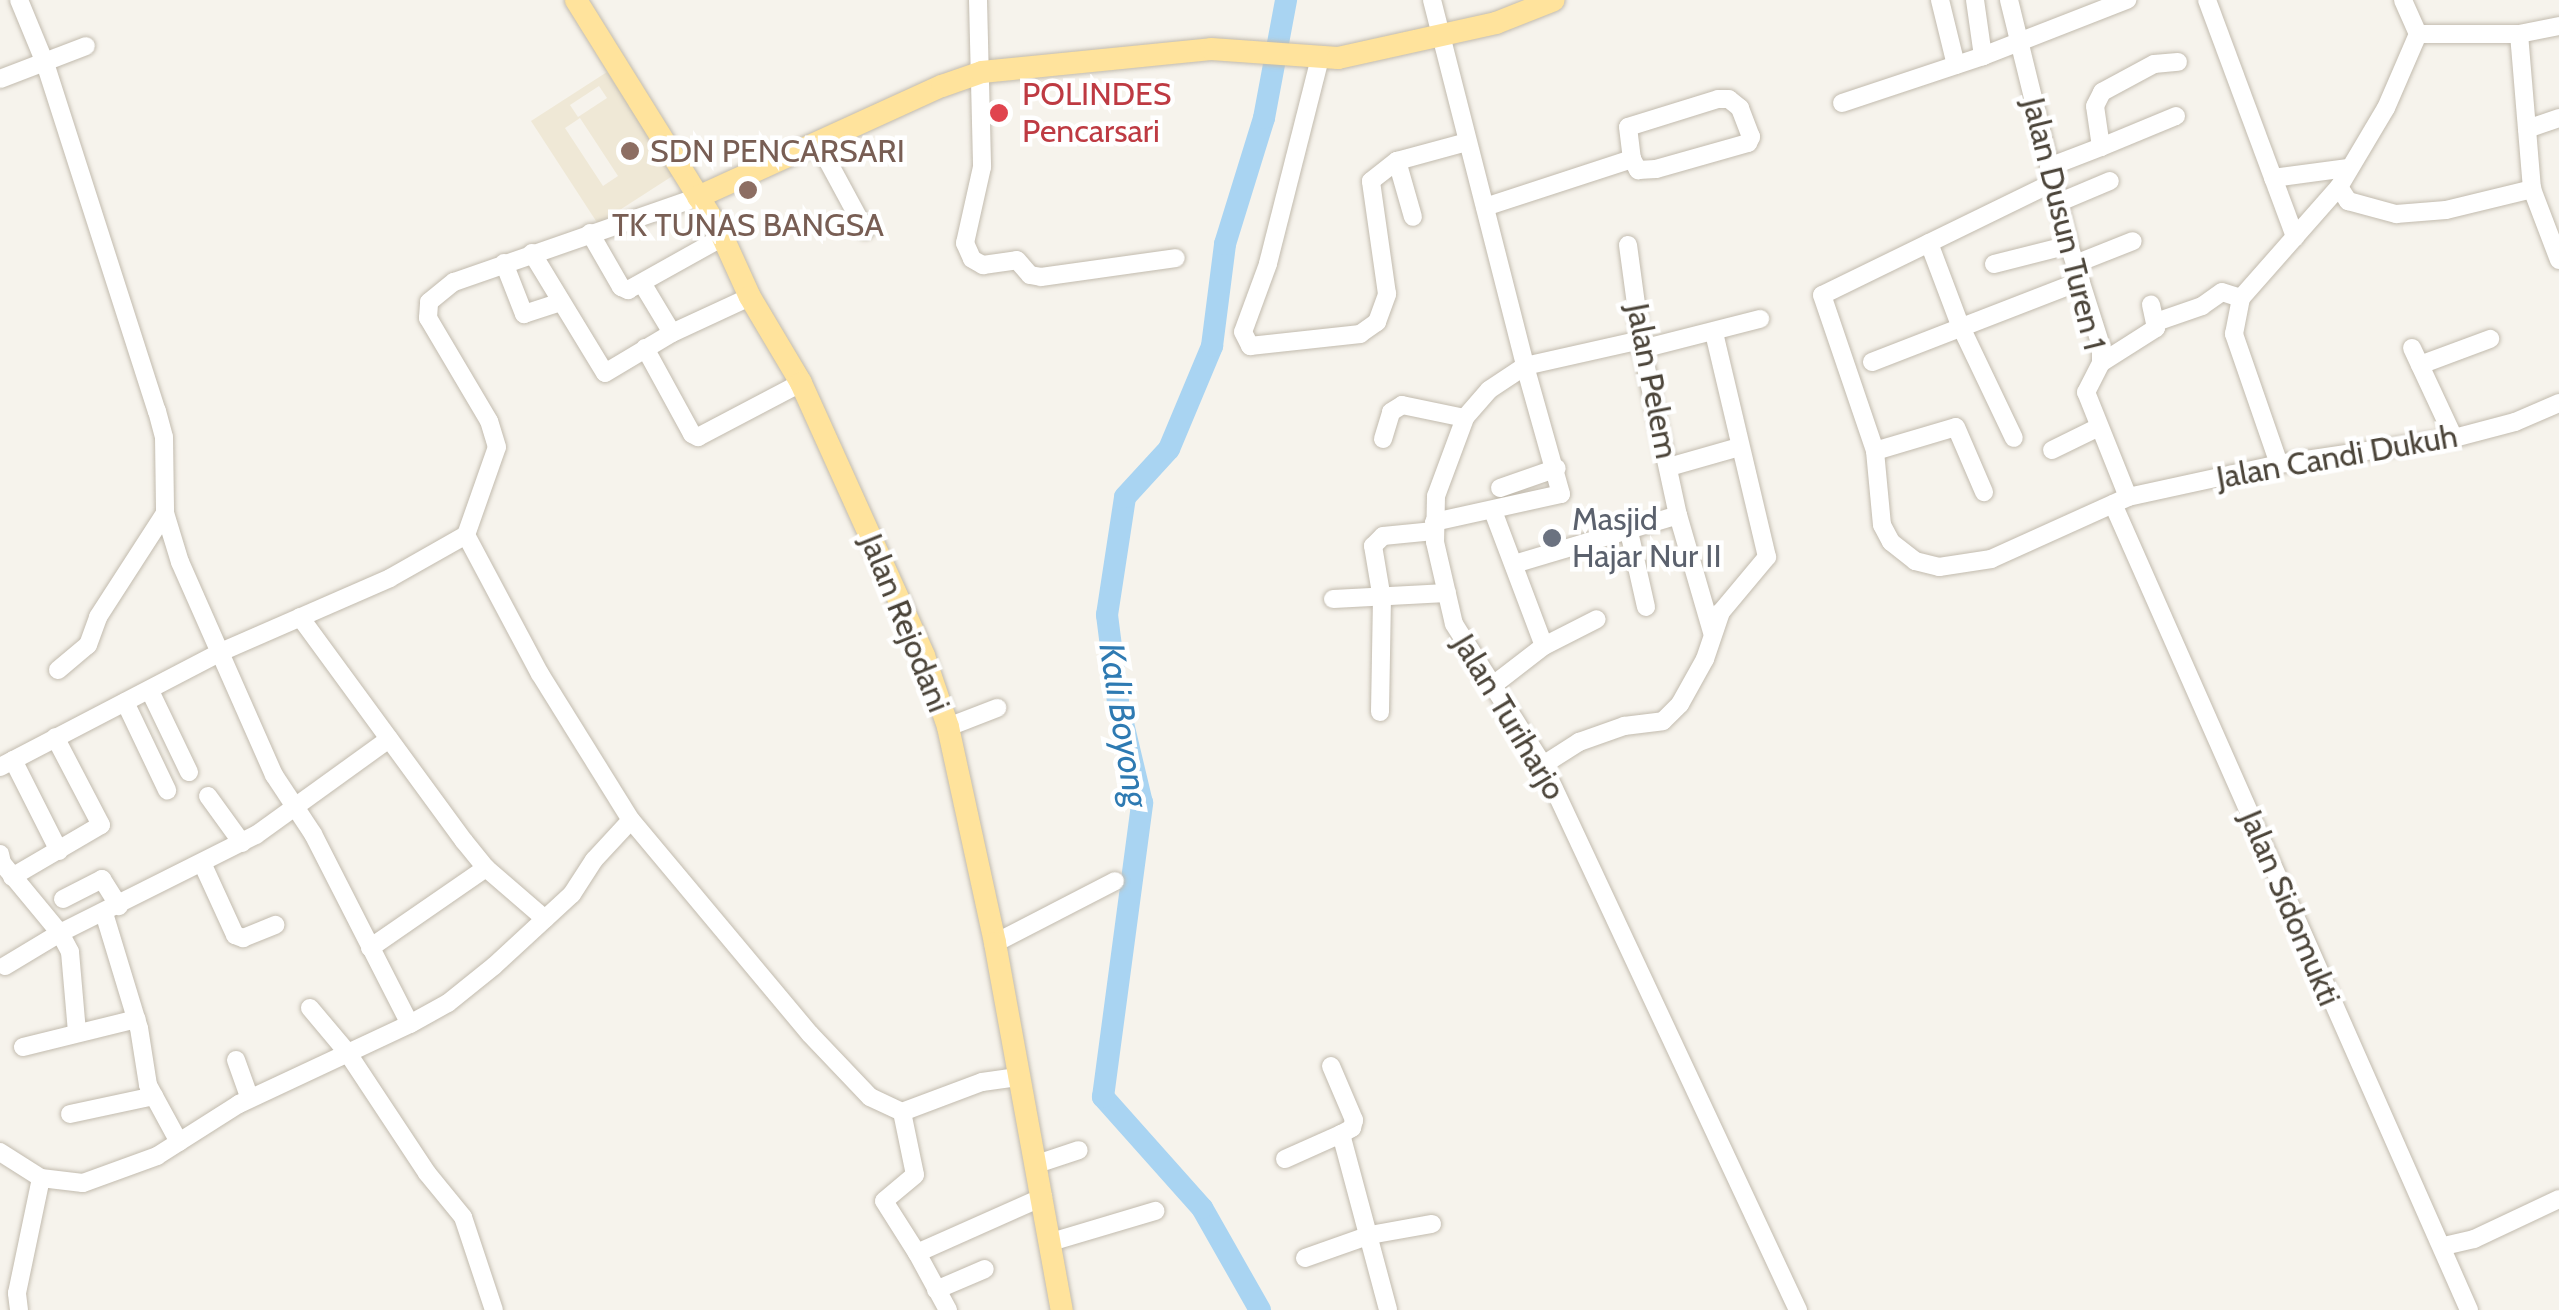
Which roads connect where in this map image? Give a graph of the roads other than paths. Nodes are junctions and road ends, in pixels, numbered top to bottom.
1 (576, 0) edge
2 (978, 0) edge
3 (1432, 0) edge
4 (1554, 0) edge
5 (1940, 0) edge
6 (1974, 0) edge
7 (2009, 0) edge
8 (2127, 0) edge
9 (2208, 0) edge
10 (2404, 0) edge
11 (24, 2) edge
12 (2559, 26) edge
13 (2418, 34) junction
14 (2519, 34) junction
15 (1441, 36) junction
16 (2020, 40) junction
17 (86, 46) dead end
18 (1983, 56) junction
19 (1311, 58) junction
20 (2178, 62) dead end
21 (45, 63) junction
22 (1956, 65) junction
23 (982, 72) junction
24 (0, 79) edge
25 (1842, 103) dead end
26 (2176, 116) dead end
27 (2559, 118) edge
28 (2527, 129) junction
29 (1467, 142) junction
30 (818, 144) junction
31 (2100, 148) junction
32 (1632, 159) junction
33 (1396, 160) junction
34 (2348, 168) junction
35 (2052, 175) junction
36 (2273, 178) junction
37 (2110, 181) dead end
38 (2338, 187) junction
39 (2532, 189) junction
40 (698, 198) junction
41 (2060, 202) junction
42 (1485, 207) junction
43 (1413, 217) dead end
44 (865, 230) dead end
45 (590, 233) junction
46 (723, 237) junction
47 (2295, 237) junction
48 (2133, 241) dead end
49 (1929, 243) junction
50 (1628, 245) dead end
51 (2069, 245) junction
52 (532, 253) junction
53 (1176, 258) dead end
54 (2559, 260) edge
55 (504, 263) junction
56 (1994, 264) dead end
57 (2078, 273) junction
58 (642, 283) junction
59 (750, 297) junction
60 (2241, 298) junction
61 (560, 302) junction
62 (1760, 319) dead end
63 (1960, 326) junction
64 (1714, 332) junction
65 (672, 333) junction
66 (2490, 340) dead end
67 (1641, 344) junction
68 (645, 348) junction
69 (1872, 362) dead end
70 (2101, 364) junction
71 (1525, 366) junction
72 (801, 383) junction
73 (2559, 402) edge
74 (1465, 418) junction
75 (2100, 427) junction
76 (2014, 438) dead end
77 (2454, 438) junction
78 (1382, 439) dead end
79 (1739, 447) junction
80 (2052, 450) dead end
81 (1874, 451) junction
82 (2279, 464) junction
83 (1556, 468) junction
84 (1669, 468) junction
85 (1500, 488) dead end
86 (1984, 492) dead end
87 (2120, 501) junction
88 (1493, 512) junction
89 (165, 513) junction
90 (1678, 514) junction
91 (1434, 526) junction
92 (1628, 527) junction
93 (466, 535) junction
94 (1514, 564) junction
95 (1447, 594) junction
96 (1333, 599) dead end
97 (1382, 599) junction
98 (1646, 607) dead end
99 (300, 617) junction
100 (1596, 619) dead end
101 (1712, 632) junction
102 (1544, 646) junction
103 (221, 652) junction
104 (58, 670) dead end
105 (1492, 686) junction
106 (150, 691) junction
107 (125, 702) junction
108 (997, 708) dead end
109 (1380, 712) dead end
110 (948, 727) junction
111 (55, 737) junction
112 (390, 739) junction
113 (7, 763) edge
114 (1543, 765) junction
115 (190, 772) dead end
116 (167, 790) dead end
117 (208, 796) dead end
118 (295, 809) junction
119 (631, 820) junction
120 (242, 843) junction
121 (59, 851) junction
122 (3, 864) edge
123 (203, 865) junction
124 (486, 868) junction
125 (1115, 881) dead end
126 (63, 899) dead end
127 (111, 909) junction
128 (545, 918) junction
129 (276, 925) dead end
130 (60, 933) junction
131 (995, 943) junction
132 (370, 948) junction
133 (5, 966) dead end
134 (310, 1008) dead end
135 (136, 1019) junction
136 (410, 1024) junction
137 (77, 1032) junction
138 (23, 1047) dead end
139 (347, 1052) junction
140 (236, 1060) dead end
141 (1331, 1066) dead end
142 (1018, 1077) junction
143 (154, 1096) junction
144 (250, 1099) junction
145 (902, 1112) junction
146 (70, 1114) dead end
147 (1341, 1134) junction
148 (179, 1142) junction
149 (1079, 1150) dead end
150 (0, 1152) edge
151 (1285, 1160) dead end
152 (1034, 1166) junction
153 (40, 1178) junction
154 (1044, 1197) junction
155 (2559, 1199) edge
156 (1155, 1211) dead end
157 (1432, 1224) dead end
158 (1370, 1235) junction
159 (1051, 1242) junction
160 (2444, 1246) junction
161 (917, 1252) junction
162 (1305, 1258) dead end
163 (985, 1269) dead end
164 (936, 1290) junction
165 (19, 1310) edge
166 (494, 1310) edge
167 (948, 1310) edge
168 (1062, 1310) edge
169 (1387, 1310) edge
170 (1798, 1310) edge
171 (2470, 1310) edge

1 - 40 main road, Jalan Rejodani
2 - 23 street
3 - 15 street
4 - 15 main road
5 - 22 street
6 - 18 street
7 - 16 street, Jalan Dusun Turen 1
8 - 16 street
9 - 36 street
10 - 13 street
11 - 21 street
12 - 14 street
13 - 14 street
13 - 34 street
14 - 28 street
15 - 19 main road
15 - 29 street
16 - 18 street
16 - 35 street, Jalan Dusun Turen 1
17 - 21 street
18 - 22 street
19 - 23 main road
19 - 33 street
20 - 31 street
21 - 24 street
21 - 89 street
22 - 25 street
23 - 30 main road
23 - 53 street
26 - 31 street
27 - 28 street
28 - 39 street
29 - 33 street
29 - 42 street
30 - 40 main road
30 - 44 street
31 - 35 street
32 - 32 street
32 - 42 street
33 - 43 street
34 - 36 street
34 - 38 street
35 - 41 street, Jalan Dusun Turen 1
35 - 49 street
36 - 47 street
37 - 41 street
38 - 39 street
38 - 47 street
39 - 54 street
40 - 45 street
40 - 46 main road, Jalan Rejodani
41 - 51 street, Jalan Dusun Turen 1
42 - 71 street
45 - 52 street
45 - 58 street
46 - 58 street
46 - 59 main road, Jalan Rejodani
47 - 60 street
48 - 57 street
49 - 63 street
49 - 81 street
50 - 67 street, Jalan Pelem
51 - 56 street
51 - 57 street, Jalan Dusun Turen 1
52 - 55 street
52 - 61 street
55 - 61 street
55 - 93 street
57 - 63 street
57 - 70 street, Jalan Dusun Turen 1
58 - 65 street
59 - 65 street
59 - 72 main road, Jalan Rejodani
60 - 70 street
60 - 82 street
61 - 68 street
62 - 64 street
63 - 69 street
63 - 76 street
64 - 67 street
64 - 79 street
65 - 68 street
66 - 77 street
67 - 71 street
67 - 84 street, Jalan Pelem
68 - 72 street
70 - 75 street, Jalan Dusun Turen 1
71 - 74 street, Jalan Turiharjo
71 - 83 street
72 - 110 main road, Jalan Rejodani
73 - 77 street, Jalan Candi Dukuh
74 - 78 street
74 - 91 street, Jalan Turiharjo
75 - 80 street
75 - 87 street, Jalan Dusun Turen 1
77 - 82 street, Jalan Candi Dukuh
79 - 84 street
79 - 101 street
81 - 86 street
81 - 87 street, Jalan Candi Dukuh
82 - 87 street, Jalan Candi Dukuh
83 - 85 street
83 - 88 street
84 - 90 street, Jalan Pelem
87 - 160 street, Jalan Sidomukti
88 - 91 street
88 - 94 street
89 - 103 street
89 - 104 street
90 - 92 street
90 - 101 street, Jalan Pelem
91 - 95 street, Jalan Turiharjo
91 - 97 street
92 - 94 street
92 - 98 street
93 - 99 street
93 - 119 street
94 - 102 street
95 - 97 street
95 - 105 street, Jalan Turiharjo
96 - 97 street
97 - 109 street
99 - 103 street
99 - 112 street
100 - 102 street
101 - 114 street
102 - 105 street
103 - 106 street
103 - 118 street
105 - 114 street, Jalan Turiharjo
106 - 107 street
106 - 115 street
107 - 111 street
107 - 116 street
108 - 110 street
110 - 131 main road, Jalan Rejodani
111 - 113 street
111 - 121 street
112 - 118 street
112 - 124 street
113 - 121 street
114 - 170 street, Jalan Turiharjo
117 - 120 street
118 - 120 street
118 - 132 street
119 - 128 street
119 - 145 street
120 - 123 street
121 - 122 street
122 - 130 street
123 - 127 street
123 - 129 street
124 - 128 street
124 - 132 street
125 - 131 street
126 - 127 street
127 - 130 street
127 - 135 street
128 - 136 street
130 - 133 street
130 - 137 street
131 - 142 main road, Jalan Rejodani
132 - 136 street
134 - 139 street
135 - 137 street
135 - 143 street
136 - 139 street
137 - 138 street
139 - 144 street
139 - 166 street
140 - 144 street
141 - 147 street
142 - 145 street
142 - 152 main road, Jalan Rejodani
143 - 146 street
143 - 148 street
144 - 148 street
145 - 161 street
147 - 151 street
147 - 158 street
148 - 153 street
149 - 152 street
150 - 153 street
152 - 154 main road, Jalan Rejodani
153 - 165 street
154 - 159 main road, Jalan Rejodani
154 - 161 street
155 - 160 street
156 - 159 street
157 - 158 street
158 - 162 street
158 - 169 street
159 - 168 main road, Jalan Rejodani
160 - 171 street, Jalan Sidomukti
161 - 164 street
163 - 164 street
164 - 167 street

